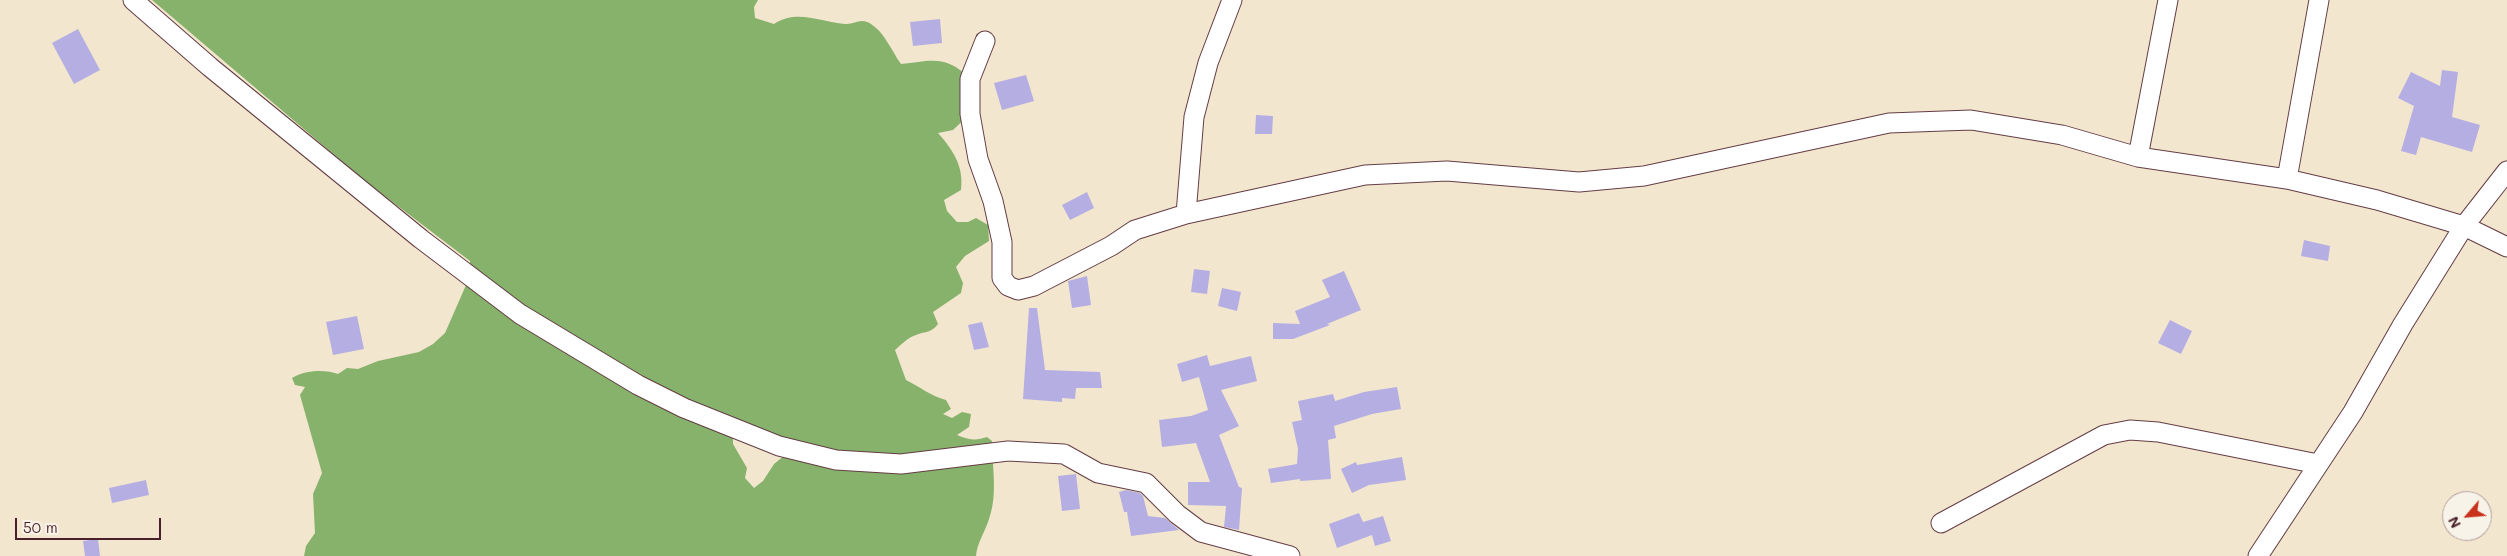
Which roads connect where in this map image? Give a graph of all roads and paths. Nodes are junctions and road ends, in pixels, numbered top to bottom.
1 (133, 0) edge
2 (1232, 0) edge
3 (2168, 0) edge
4 (2319, 0) edge
5 (985, 41) dead end
6 (2138, 157) junction
7 (2507, 171) edge
8 (2287, 179) junction
9 (1186, 214) junction
10 (2464, 226) junction
11 (2507, 247) edge
12 (2318, 464) junction
13 (1941, 523) dead end
14 (1290, 556) edge
15 (2258, 556) edge

1 - 14 street
2 - 9 street
3 - 6 street
4 - 8 street
5 - 9 street
6 - 8 street
6 - 9 street
7 - 10 street
8 - 10 street
10 - 11 street
10 - 12 street
12 - 13 street
12 - 15 street

